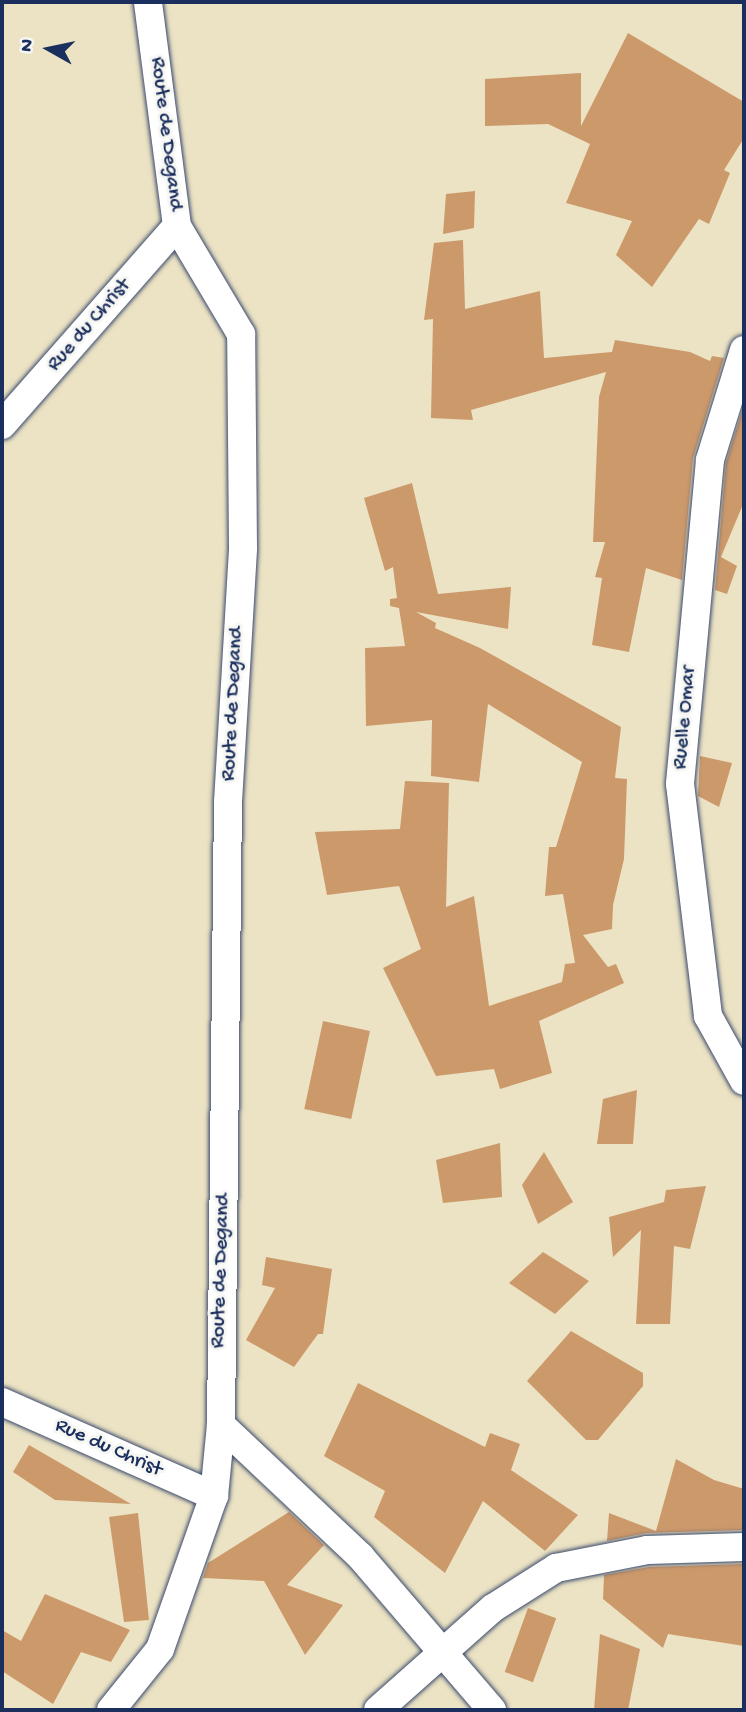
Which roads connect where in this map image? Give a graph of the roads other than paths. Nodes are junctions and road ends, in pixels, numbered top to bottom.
1 (148, 2) edge
2 (177, 226) junction
3 (744, 350) edge
4 (2, 425) edge
5 (744, 1081) edge
6 (2, 1402) edge
7 (220, 1425) junction
8 (214, 1496) junction
9 (744, 1547) edge
10 (440, 1651) junction
11 (111, 1710) edge
12 (378, 1710) edge
13 (492, 1710) edge

1 - 2 street, Route de Degand
2 - 4 street, Rue du Christ
2 - 7 street, Route de Degand
3 - 5 street, Ruelle Omar
6 - 8 street, Rue du Christ
7 - 8 street, Route de Degand
7 - 10 street
8 - 11 street, Route de Degand
9 - 10 street
10 - 12 street
10 - 13 street

